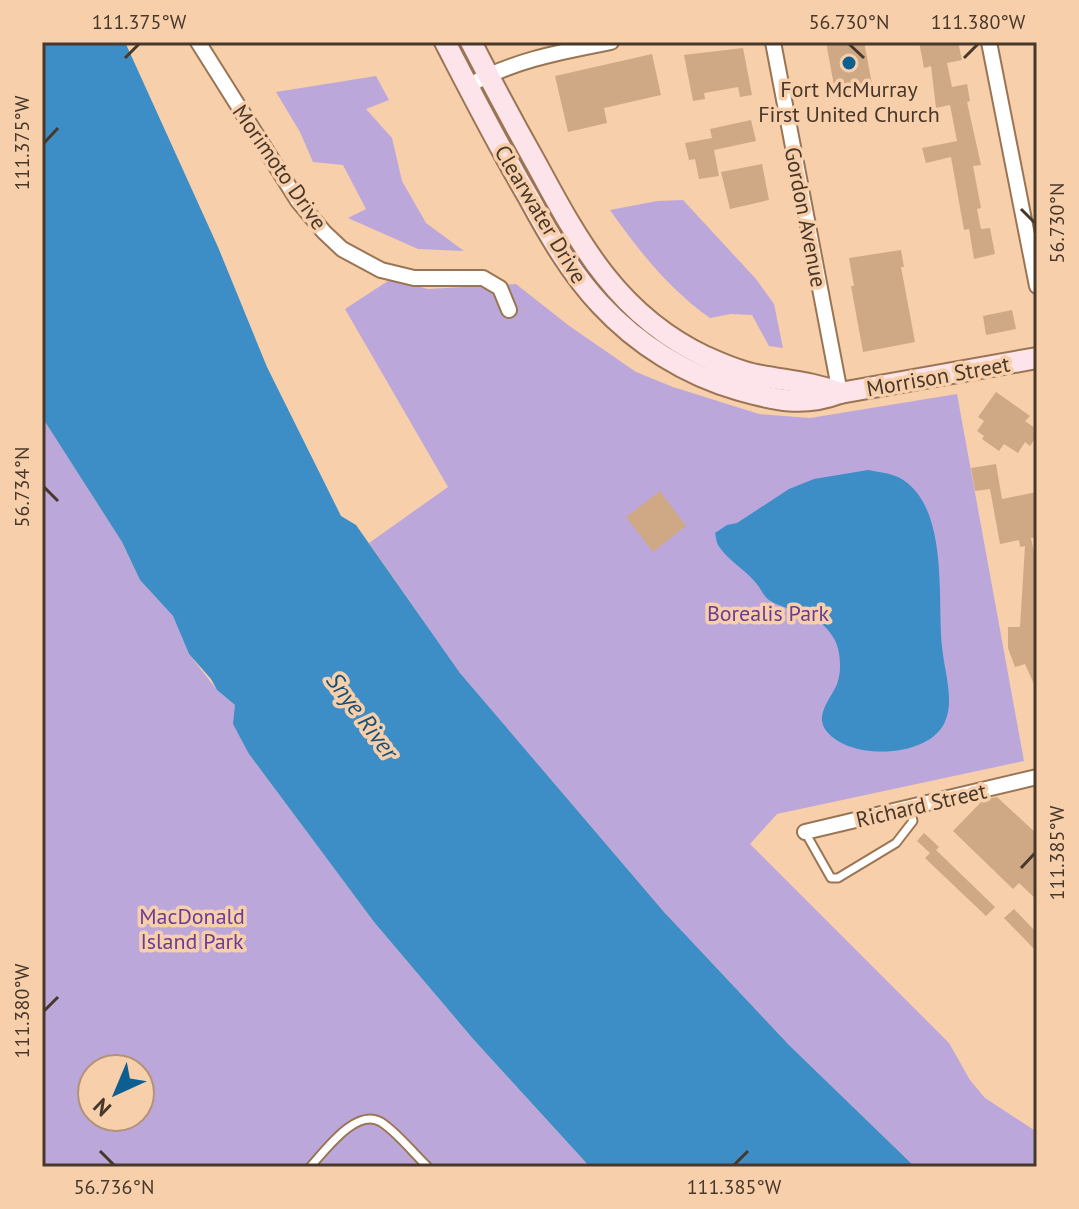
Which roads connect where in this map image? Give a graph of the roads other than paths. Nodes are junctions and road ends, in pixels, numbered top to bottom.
1 (198, 42) edge
2 (445, 42) edge
3 (471, 42) edge
4 (611, 42) edge
5 (773, 42) edge
6 (989, 42) edge
7 (487, 75) junction
8 (468, 86) junction
9 (1037, 286) edge
10 (509, 310) dead end
11 (1037, 358) edge
12 (840, 393) junction
13 (1037, 777) edge
14 (910, 808) junction
15 (805, 832) joint
16 (310, 1167) edge
17 (428, 1167) edge

1 - 10 street, Morimoto Drive
2 - 8 main road, Clearwater Drive
3 - 7 main road, Clearwater Drive
4 - 7 street
5 - 12 street, Gordon Avenue
6 - 9 street
7 - 8 street
7 - 12 main road, Clearwater Drive
8 - 12 main road, Clearwater Drive
11 - 12 main road, Morrison Street
13 - 14 street, Richard Street
14 - 15 street, Richard Street
14 - 15 lane
16 - 17 lane

